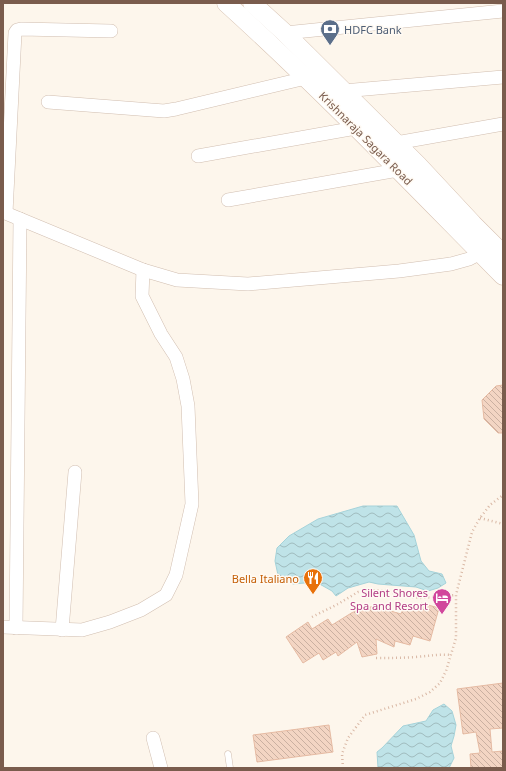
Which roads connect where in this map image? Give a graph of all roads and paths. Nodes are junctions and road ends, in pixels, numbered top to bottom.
1 (226, 3) edge
2 (252, 3) edge
3 (503, 11) edge
4 (111, 31) dead end
5 (285, 33) junction
6 (322, 70) junction
7 (503, 77) edge
8 (306, 78) junction
9 (343, 91) junction
10 (325, 97) junction
11 (48, 102) dead end
12 (503, 124) edge
13 (356, 128) junction
14 (396, 143) junction
15 (198, 156) dead end
16 (398, 170) junction
17 (228, 200) dead end
18 (4, 213) edge
19 (20, 219) junction
20 (493, 251) edge
21 (143, 270) junction
22 (503, 276) edge
23 (75, 472) dead end
24 (503, 495) edge
25 (480, 518) junction
26 (503, 524) edge
27 (456, 595) junction
28 (312, 617) dead end
29 (3, 627) edge
30 (16, 628) junction
31 (62, 630) junction
32 (451, 655) junction
33 (376, 658) dead end
34 (153, 738) dead end
35 (228, 754) dead end
36 (161, 768) edge
37 (230, 768) edge
38 (343, 768) edge

1 - 8 main road, Krishnaraja Sagara Road
2 - 5 main road, Krishnaraja Sagara Road
3 - 5 street
4 - 18 street
5 - 6 main road, Krishnaraja Sagara Road
6 - 8 street
6 - 9 main road, Krishnaraja Sagara Road
7 - 9 street
8 - 10 main road, Krishnaraja Sagara Road
8 - 11 street
9 - 10 street
9 - 14 main road, Krishnaraja Sagara Road
10 - 13 main road, Krishnaraja Sagara Road
12 - 14 street
13 - 15 street
13 - 16 main road, Krishnaraja Sagara Road
14 - 20 main road, Krishnaraja Sagara Road
16 - 17 street
16 - 20 main road, Krishnaraja Sagara Road
18 - 19 street
19 - 21 street
19 - 30 street
20 - 21 street
20 - 22 main road, Krishnaraja Sagara Road
21 - 31 street
23 - 31 street
24 - 25 path
25 - 26 path
25 - 27 path
27 - 28 path
27 - 32 path
29 - 30 street
30 - 31 street
32 - 33 path
32 - 38 path
34 - 36 street
35 - 37 lane

